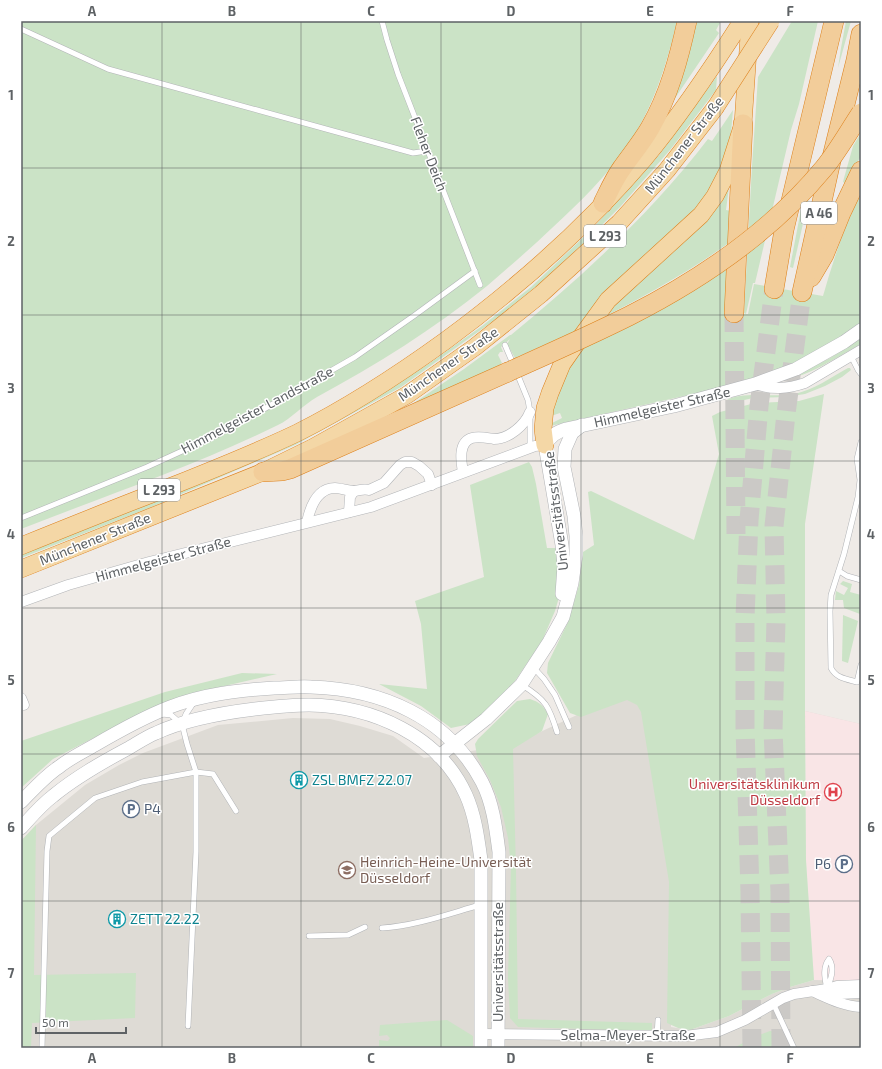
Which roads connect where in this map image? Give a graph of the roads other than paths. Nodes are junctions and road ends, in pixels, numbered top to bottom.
1 (382, 21) edge
2 (687, 21) edge
3 (742, 21) edge
4 (750, 21) edge
5 (771, 21) edge
6 (834, 21) edge
7 (21, 29) edge
8 (861, 34) edge
9 (861, 112) edge
10 (743, 124) junction
11 (427, 150) junction
12 (861, 171) edge
13 (603, 203) junction
14 (475, 271) junction
15 (480, 285) dead end
16 (774, 289) tunnel mouth
17 (734, 313) tunnel mouth
18 (861, 330) edge
19 (505, 345) dead end
20 (861, 350) edge
21 (851, 356) junction
22 (513, 370) junction
23 (861, 374) edge
24 (755, 384) junction
25 (530, 412) junction
26 (582, 425) junction
27 (861, 442) edge
28 (538, 447) junction
29 (564, 460) junction
30 (263, 472) junction
31 (463, 472) junction
32 (432, 485) junction
33 (369, 490) junction
34 (354, 491) junction
35 (371, 506) junction
36 (349, 512) junction
37 (21, 518) edge
38 (307, 522) junction
39 (21, 546) edge
40 (21, 569) edge
41 (840, 571) junction
42 (861, 580) edge
43 (21, 602) edge
44 (549, 642) junction
45 (861, 665) edge
46 (533, 667) junction
47 (521, 685) junction
48 (196, 699) junction
49 (156, 713) junction
50 (182, 724) junction
51 (569, 727) dead end
52 (557, 732) dead end
53 (454, 743) junction
54 (439, 756) junction
55 (196, 772) junction
56 (21, 802) edge
57 (236, 811) dead end
58 (21, 828) edge
59 (498, 880) junction
60 (482, 882) junction
61 (481, 904) junction
62 (365, 927) dead end
63 (382, 928) dead end
64 (309, 936) dead end
65 (861, 985) edge
66 (828, 989) junction
67 (812, 991) junction
68 (861, 993) edge
69 (773, 1003) junction
70 (861, 1007) edge
71 (658, 1020) dead end
72 (188, 1026) dead end
73 (481, 1034) junction
74 (498, 1034) junction
75 (657, 1036) junction
76 (795, 1047) edge
77 (42, 1048) edge
78 (481, 1048) edge
79 (498, 1048) edge

1 - 11 lane, Fleher Deich
2 - 13 highway
3 - 13 highway, Münchener Straße / L 293
4 - 10 highway
5 - 30 highway, Münchener Straße / L 293, bridge
6 - 16 highway, A 46
7 - 11 lane
8 - 12 highway, A 46
9 - 22 highway, bridge
10 - 17 highway
10 - 28 highway
11 - 14 lane, Fleher Deich
13 - 39 highway, Münchener Straße / L 293
14 - 15 lane, Fleher Deich
14 - 37 lane, Himmelgeister Landstraße
18 - 24 street
19 - 22 lane
20 - 21 street, Himmelgeister Straße
21 - 23 lane
21 - 24 street, Himmelgeister Straße
22 - 25 lane
22 - 30 highway
24 - 26 street, Himmelgeister Straße
25 - 28 lane
25 - 31 street
26 - 28 street, Himmelgeister Straße
26 - 29 street, Universitätsstraße
27 - 41 lane
28 - 29 street, Universitätsstraße
28 - 31 street, Himmelgeister Straße
28 - 44 street, Universitätsstraße
29 - 44 street, Universitätsstraße
30 - 40 highway, Münchener Straße / L 293
31 - 32 street, Himmelgeister Straße
32 - 33 street
32 - 35 street, Himmelgeister Straße
33 - 34 street
33 - 35 street
34 - 36 street
34 - 38 street
35 - 36 street, Himmelgeister Straße
36 - 38 street, Himmelgeister Straße
38 - 43 street, Himmelgeister Straße
41 - 42 lane
41 - 45 lane
44 - 46 street, Universitätsstraße
46 - 47 street, Universitätsstraße
46 - 51 lane
47 - 52 lane
47 - 53 street, Universitätsstraße
48 - 49 street, Universitätsstraße
48 - 50 lane
48 - 53 street, Universitätsstraße
49 - 50 lane
49 - 56 street, Universitätsstraße
50 - 54 street, Universitätsstraße
50 - 55 lane
50 - 58 street, Universitätsstraße
53 - 54 street, Universitätsstraße
53 - 59 street, Universitätsstraße
54 - 60 street, Universitätsstraße
55 - 57 lane
55 - 72 lane
55 - 77 lane
59 - 60 street
59 - 74 street, Universitätsstraße
60 - 61 street, Universitätsstraße
61 - 63 lane
61 - 73 street, Universitätsstraße
62 - 64 lane
65 - 66 street, Selma-Meyer-Straße
66 - 66 lane
66 - 67 street, Selma-Meyer-Straße
66 - 68 street, Selma-Meyer-Straße
67 - 69 street, Selma-Meyer-Straße
67 - 70 street
69 - 75 street, Selma-Meyer-Straße
69 - 76 lane
71 - 75 lane
73 - 74 street, Selma-Meyer-Straße
73 - 78 street, Universitätsstraße
74 - 75 street, Selma-Meyer-Straße
74 - 79 street, Universitätsstraße

